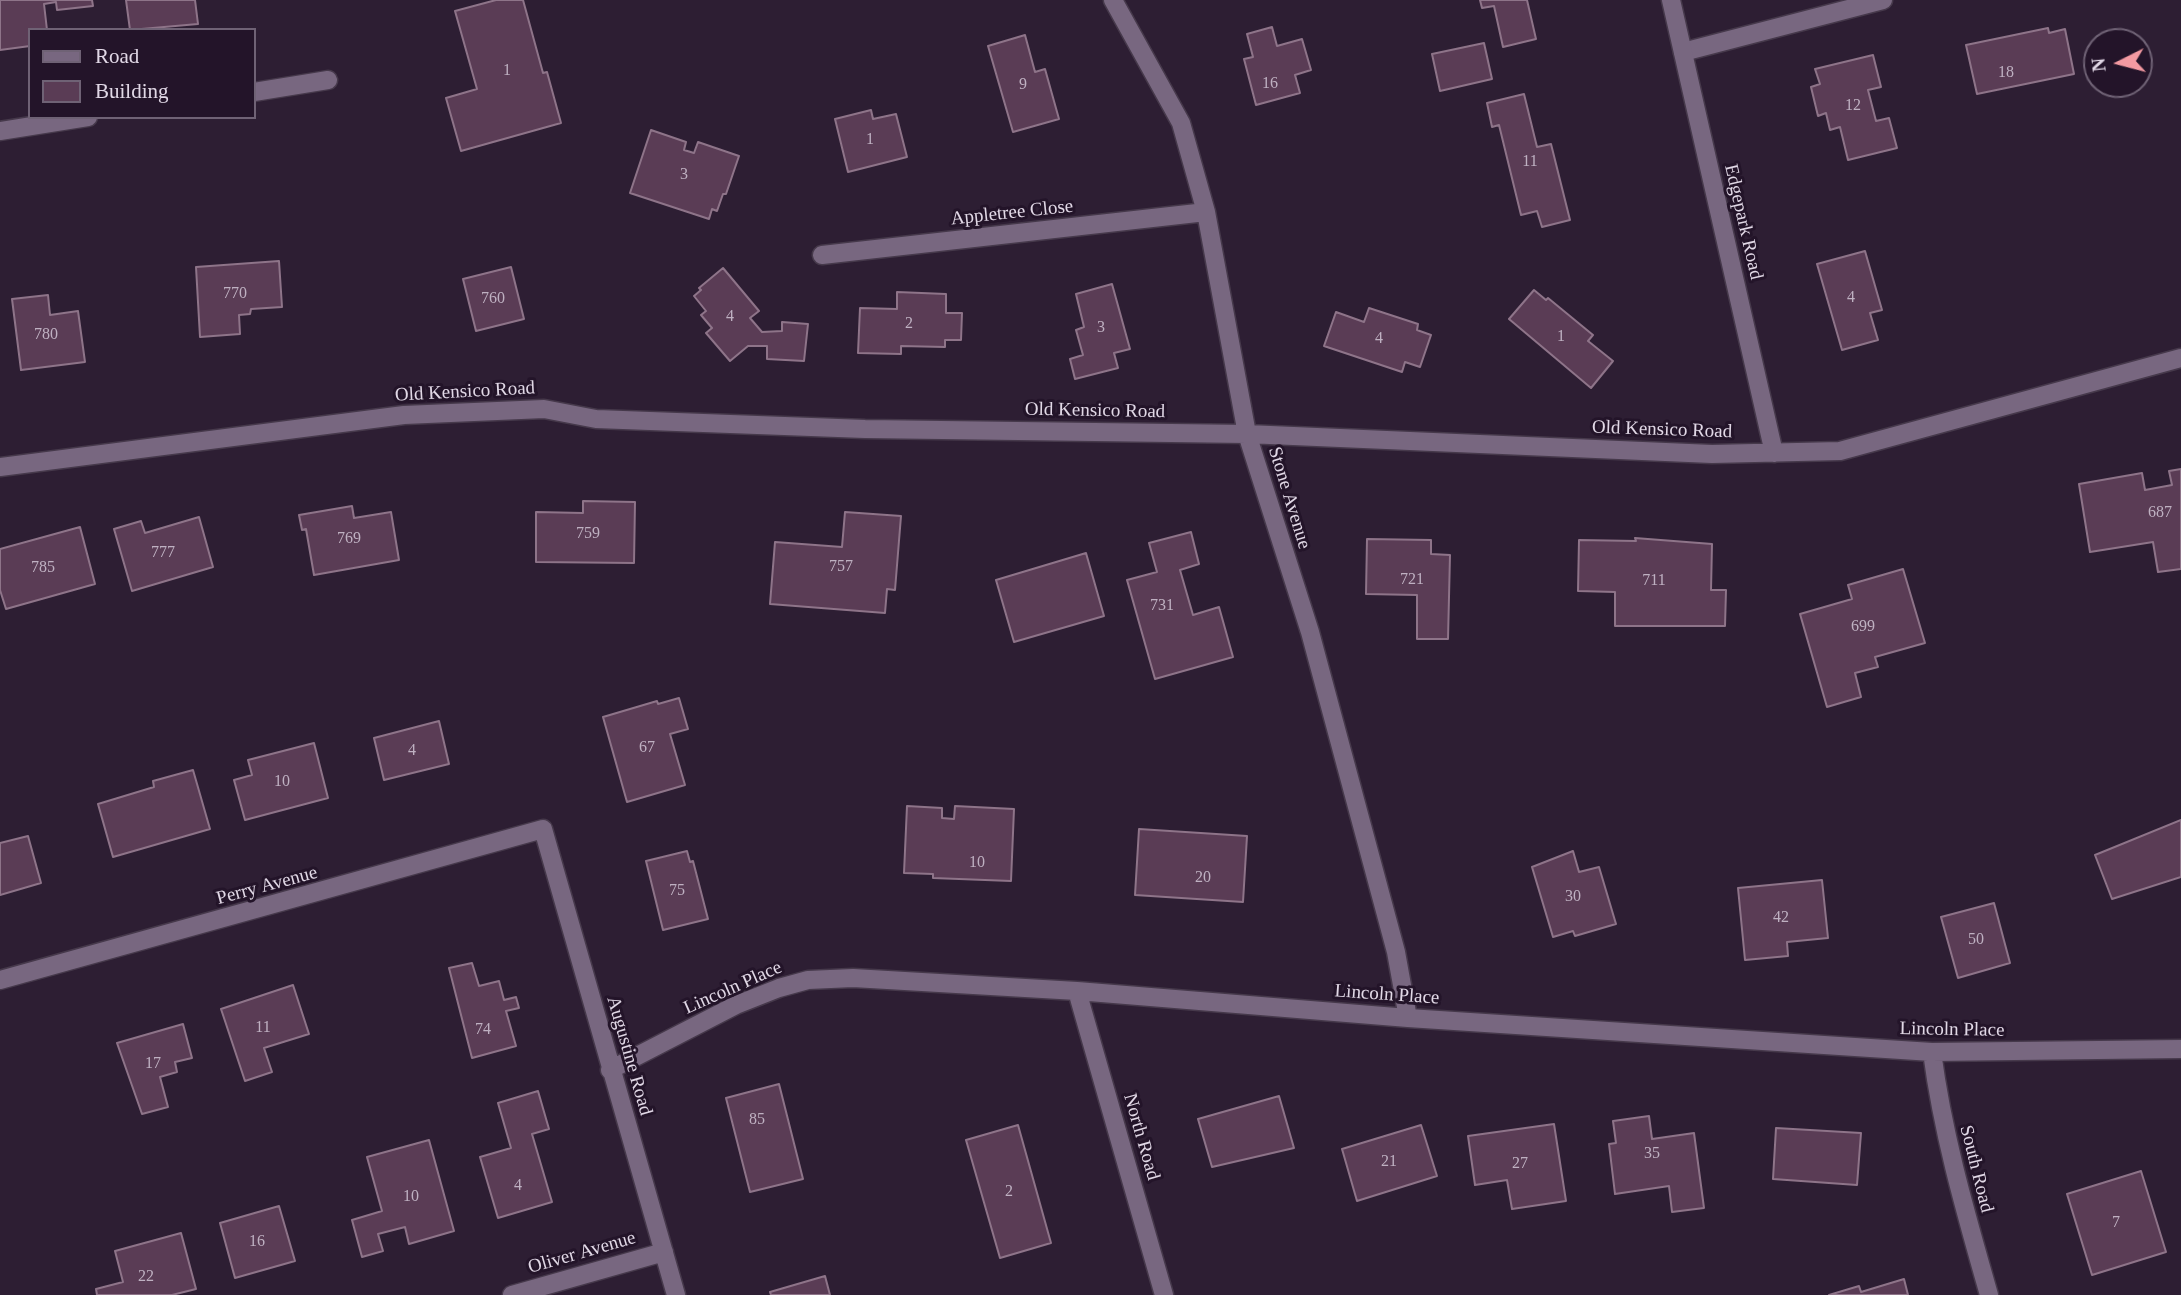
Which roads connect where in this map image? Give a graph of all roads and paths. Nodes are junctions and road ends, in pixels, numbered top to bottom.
1 (1113, 0) edge
2 (1671, 0) edge
3 (1882, 0) edge
4 (1683, 51) junction
5 (328, 80) dead end
6 (256, 92) edge
7 (76, 119) edge
8 (0, 131) edge
9 (1206, 212) junction
10 (822, 255) dead end
11 (2181, 358) edge
12 (1247, 434) junction
13 (1774, 453) junction
14 (0, 467) edge
15 (543, 828) joint
16 (0, 980) edge
17 (1077, 991) junction
18 (1409, 1018) junction
19 (2181, 1049) edge
20 (1932, 1052) junction
21 (610, 1070) junction
22 (664, 1252) junction
23 (512, 1295) edge
24 (676, 1295) edge
25 (1164, 1295) edge
26 (1989, 1295) edge

1 - 9 street, Stone Avenue
2 - 4 street, Edgepark Road
3 - 4 street
4 - 13 street, Edgepark Road
5 - 6 street
7 - 8 street
9 - 10 street, Appletree Close
9 - 12 street, Stone Avenue
11 - 13 street, Old Kensico Road
12 - 13 street, Old Kensico Road
12 - 14 street, Old Kensico Road
12 - 18 street, Stone Avenue
15 - 16 street, Perry Avenue
15 - 21 street, Augustine Road
17 - 18 street, Lincoln Place
17 - 21 street, Lincoln Place
17 - 25 street, North Road
18 - 20 street, Lincoln Place
19 - 20 street, Lincoln Place
20 - 26 street, South Road
21 - 22 street, Augustine Road
22 - 23 street, Oliver Avenue
22 - 24 street, Augustine Road

